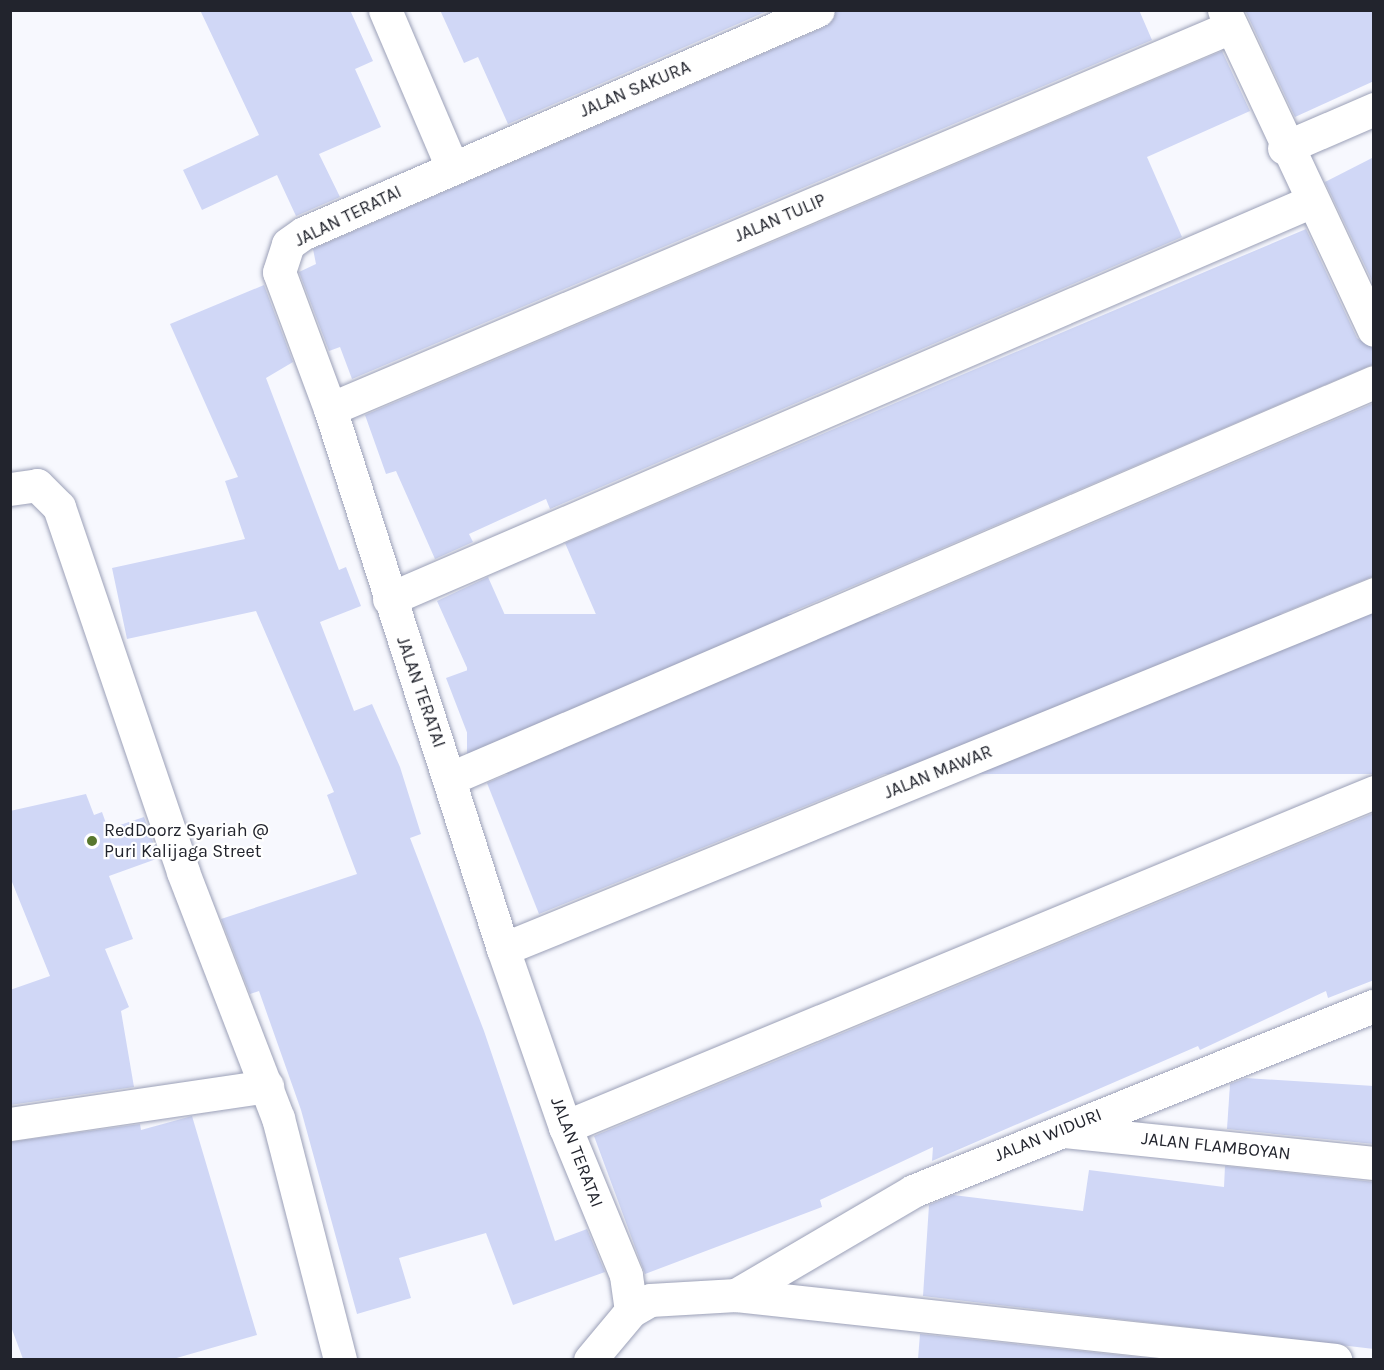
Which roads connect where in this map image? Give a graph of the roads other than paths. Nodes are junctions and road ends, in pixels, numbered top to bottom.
1 (385, 10) edge
2 (818, 10) edge
3 (1227, 19) edge
4 (1374, 109) edge
5 (1284, 148) junction
6 (452, 167) junction
7 (1310, 202) junction
8 (1374, 330) edge
9 (1374, 382) edge
10 (330, 409) junction
11 (10, 489) edge
12 (1374, 594) edge
13 (389, 598) junction
14 (451, 778) junction
15 (1374, 792) edge
16 (503, 950) junction
17 (1374, 1006) edge
18 (267, 1086) junction
19 (10, 1124) edge
20 (565, 1126) junction
21 (1059, 1130) junction
22 (1374, 1162) edge
23 (736, 1295) junction
24 (631, 1311) junction
25 (340, 1359) edge
26 (590, 1359) edge
27 (1335, 1359) edge

1 - 6 street
2 - 6 street, JALAN SAKURA
3 - 5 street
3 - 10 street, JALAN TULIP
4 - 5 street
5 - 7 street
6 - 10 street, JALAN TERATAI
7 - 8 street
7 - 13 street
9 - 14 street
10 - 13 street, JALAN TERATAI
11 - 18 street
12 - 16 street, JALAN MAWAR
13 - 14 street, JALAN TERATAI
14 - 16 street, JALAN TERATAI
15 - 20 street
16 - 20 street, JALAN TERATAI
17 - 21 street, JALAN WIDURI
18 - 19 street
18 - 25 street
20 - 24 street, JALAN TERATAI
21 - 22 street, JALAN FLAMBOYAN
21 - 23 street, JALAN WIDURI
23 - 24 street
23 - 27 street
24 - 26 street

